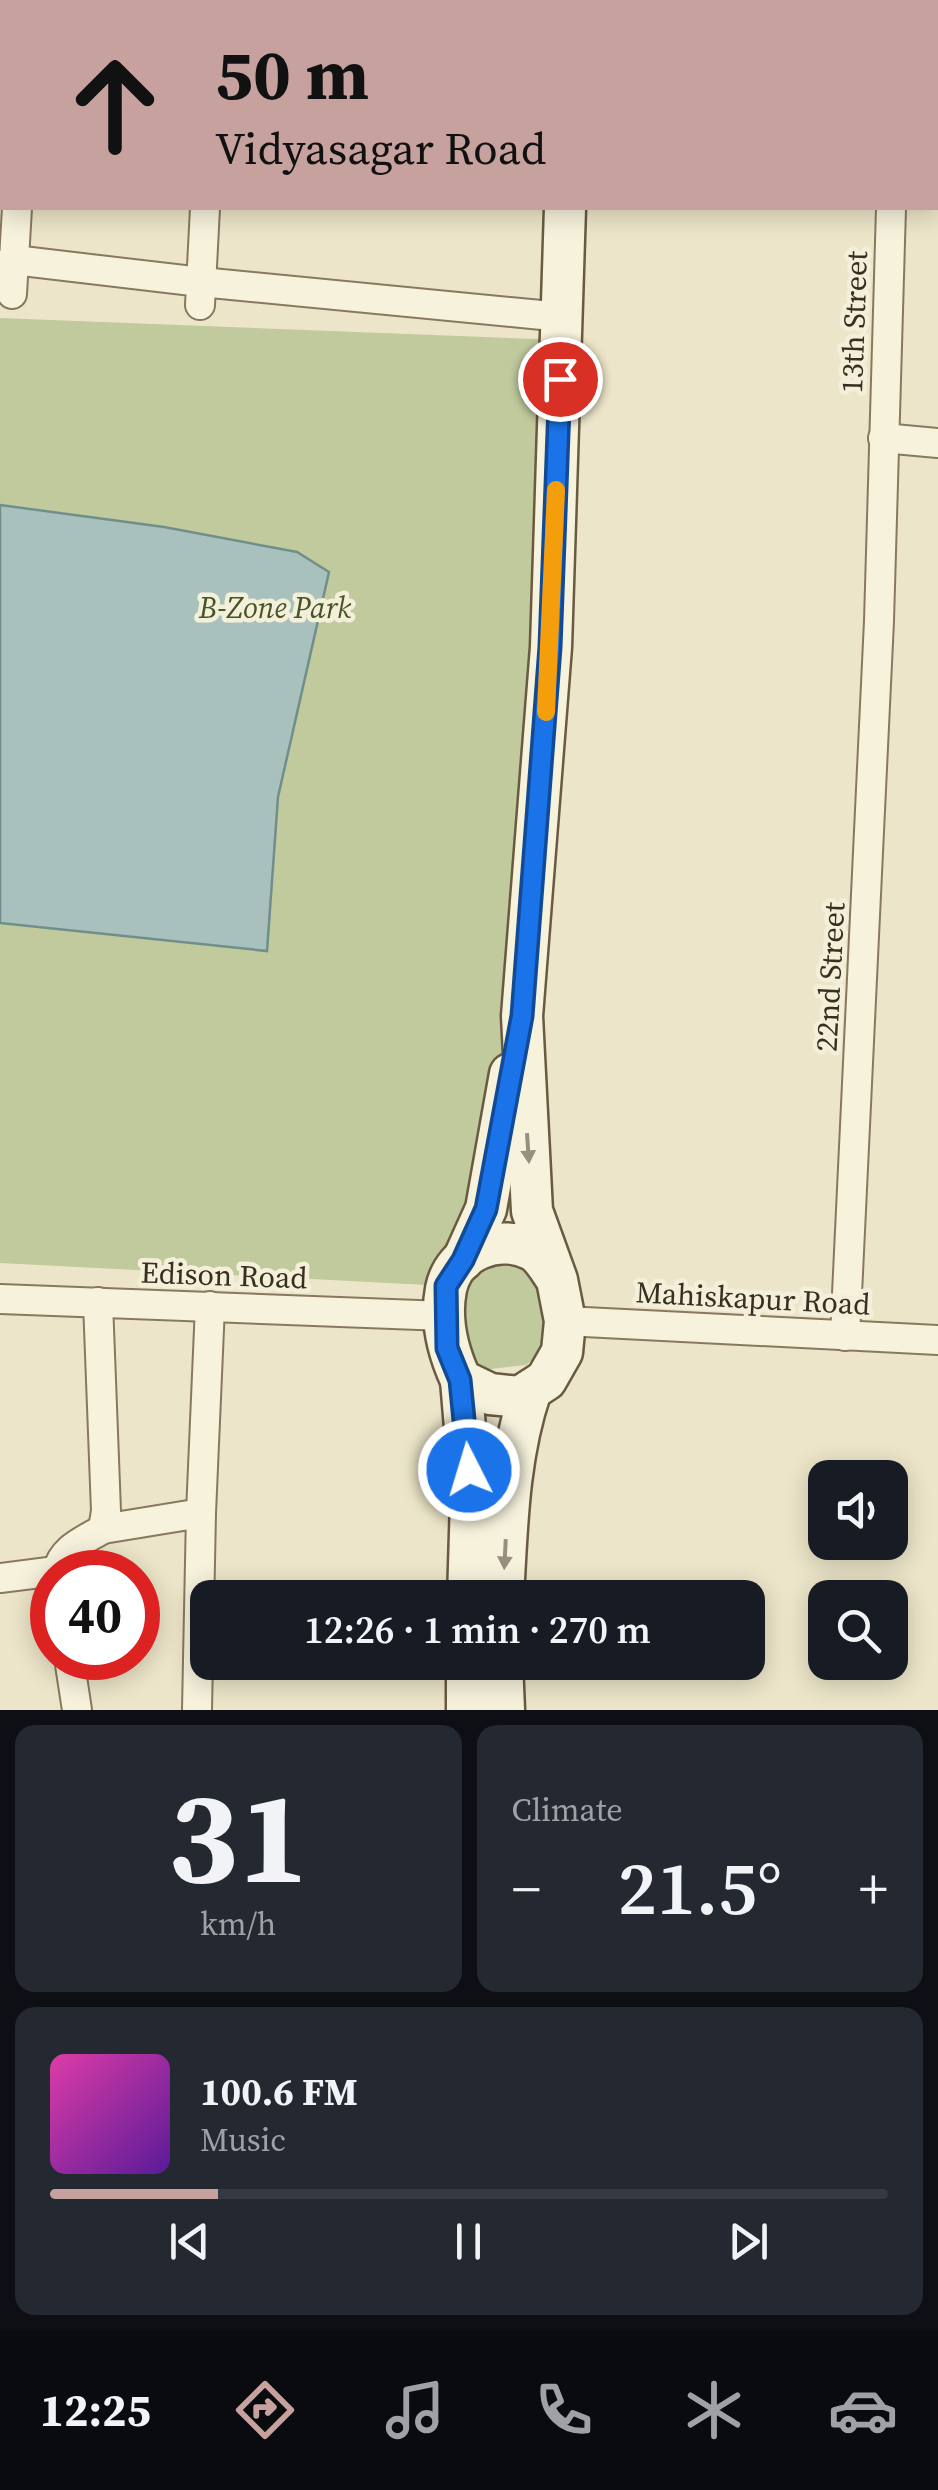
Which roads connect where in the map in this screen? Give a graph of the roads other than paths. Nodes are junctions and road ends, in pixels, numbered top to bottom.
1 (18, 210) edge
2 (205, 210) edge
3 (565, 210) edge
4 (891, 210) edge
5 (5, 266) edge
6 (201, 293) junction
7 (562, 317) junction
8 (883, 438) junction
9 (938, 443) edge
10 (879, 621) joint
11 (522, 1016) junction
12 (463, 1260) junction
13 (557, 1280) junction
14 (0, 1298) edge
15 (98, 1302) junction
16 (210, 1306) junction
17 (445, 1316) junction
18 (566, 1321) junction
19 (846, 1336) junction
20 (938, 1340) edge
21 (460, 1380) junction
22 (531, 1390) junction
23 (201, 1513) junction
24 (104, 1529) junction
25 (68, 1550) edge
26 (30, 1575) edge
27 (0, 1578) edge
28 (469, 1580) edge
29 (504, 1580) edge
30 (72, 1680) edge
31 (467, 1680) edge
32 (503, 1680) edge
33 (77, 1710) edge
34 (197, 1710) edge
35 (467, 1710) edge
36 (504, 1710) edge

1 - 5 street
2 - 6 street
3 - 7 street
4 - 8 street, 13th Street
5 - 6 street
6 - 7 street
7 - 11 street
8 - 9 street
8 - 10 street, 13th Street
10 - 19 street, 22nd Street
11 - 12 street
11 -> 13 street
12 - 13 street
12 - 17 street
13 - 18 street
14 - 15 street, Edison Road
15 - 16 street, Edison Road
15 - 24 street
16 - 17 street, Edison Road
16 - 23 street
17 - 21 street
18 - 19 street, Mahiskapur Road
18 - 22 street
19 - 20 street, Mahiskapur Road
21 - 22 street
21 - 28 street
22 -> 29 street
23 - 24 street
23 - 34 street
24 - 25 street
26 - 27 street
30 - 33 street
31 - 35 street
32 - 36 street

